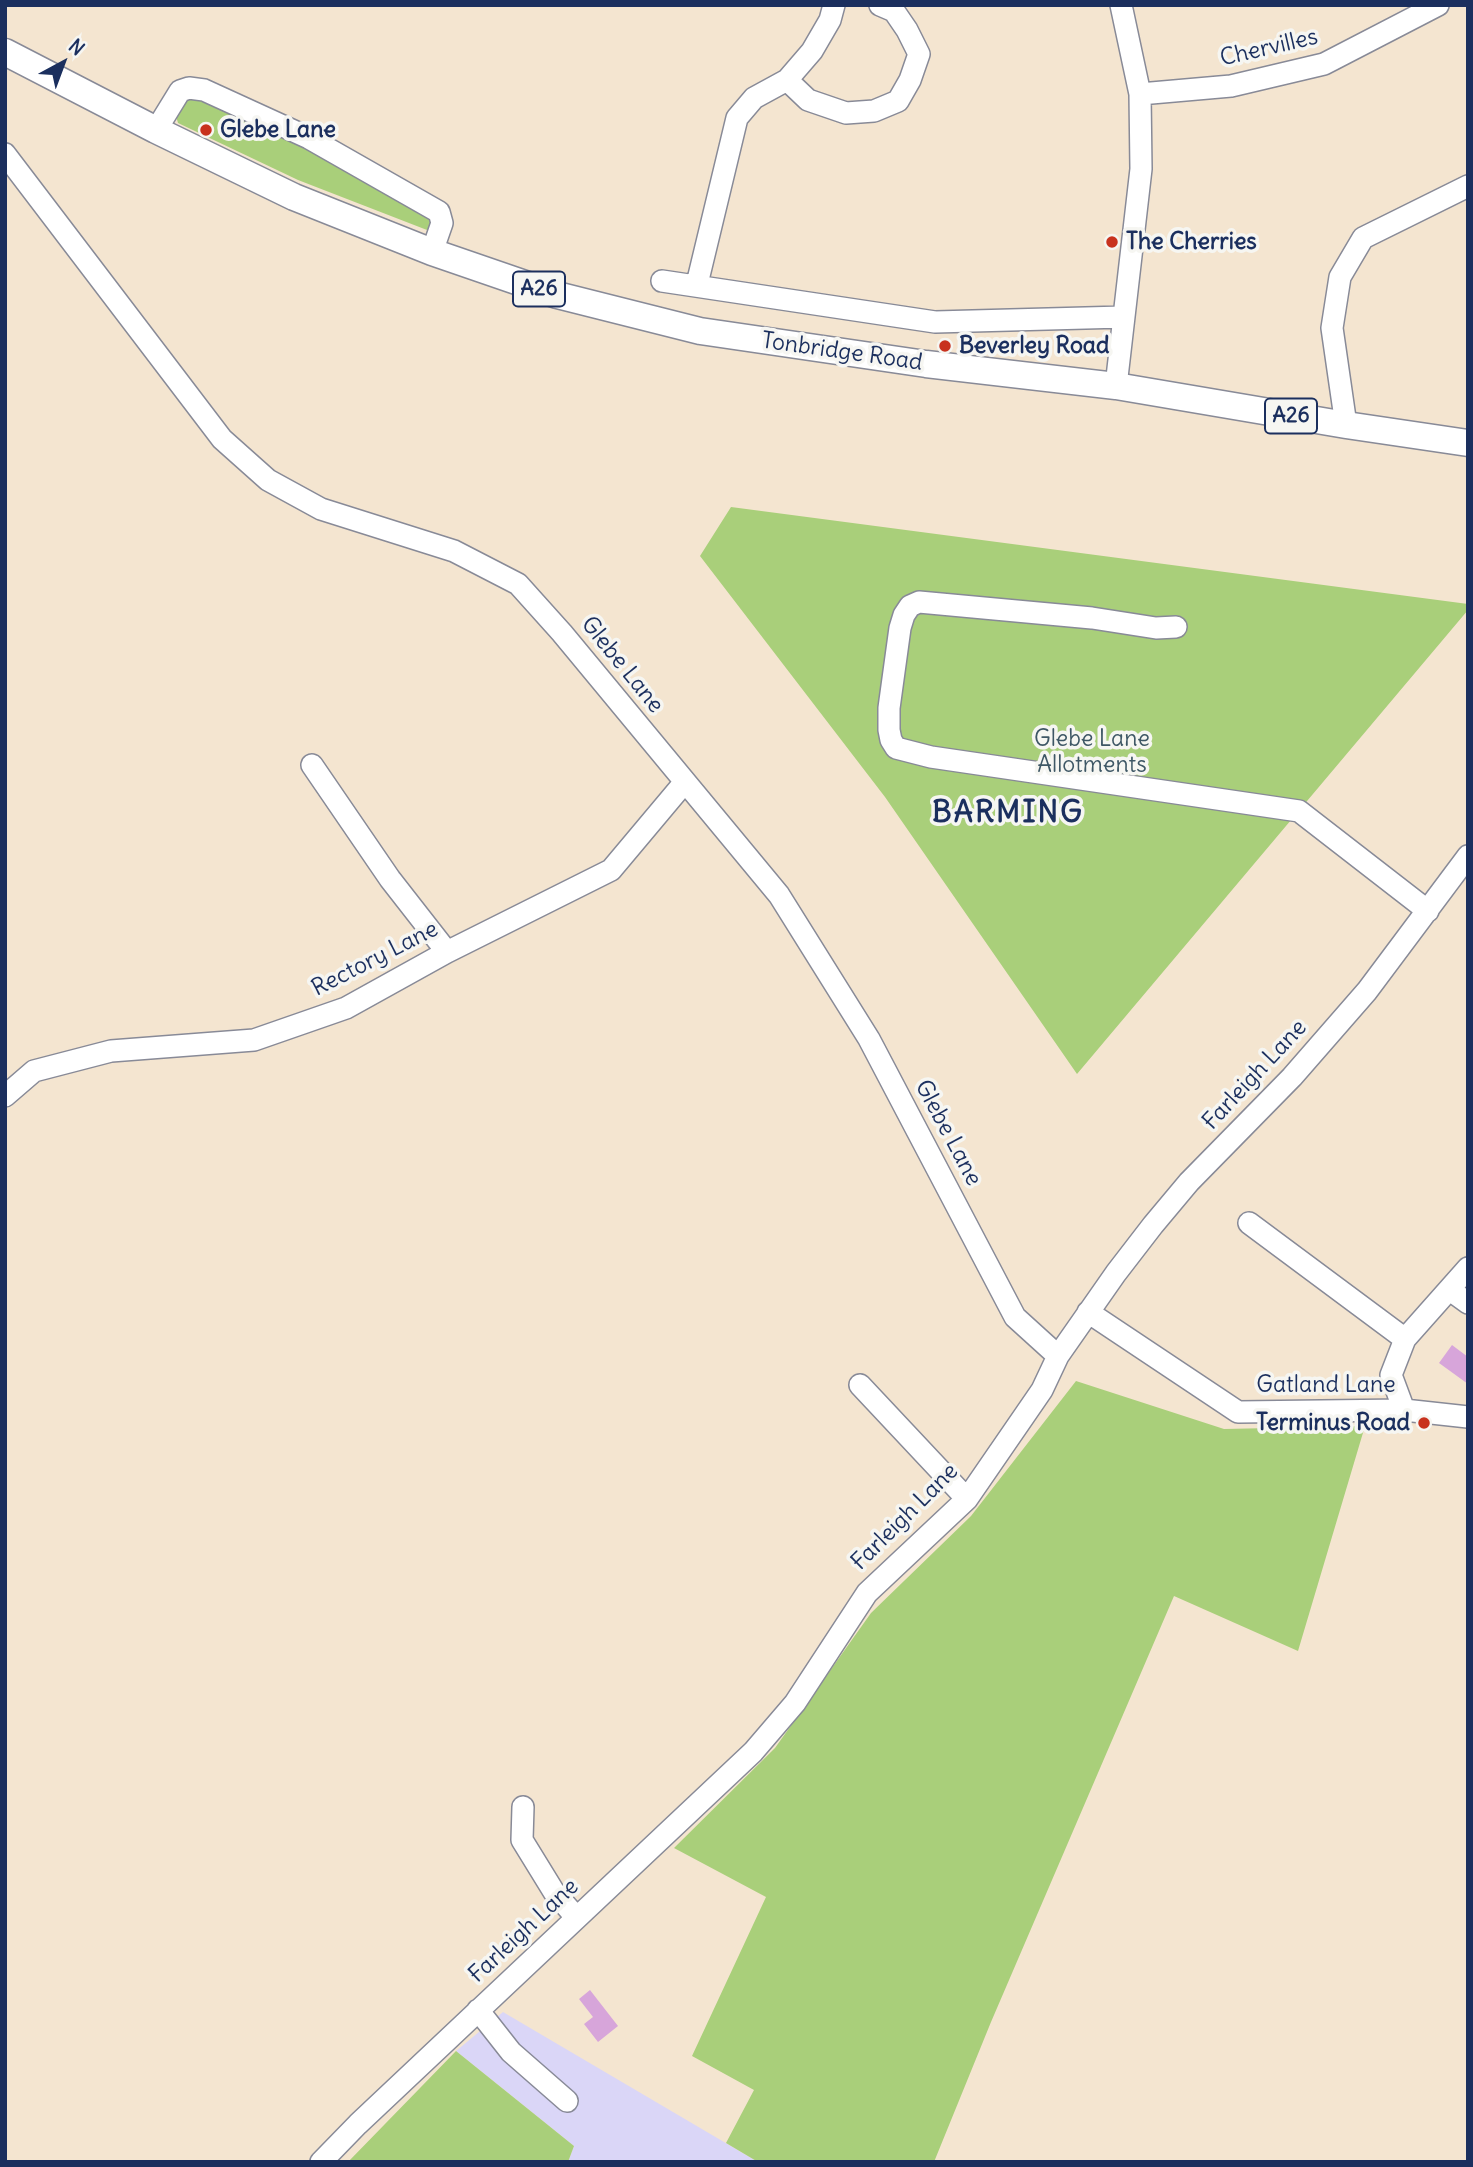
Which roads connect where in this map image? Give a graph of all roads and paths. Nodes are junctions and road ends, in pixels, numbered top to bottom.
1 (834, 5) edge
2 (880, 5) edge
3 (1121, 5) edge
4 (1425, 8) edge
5 (5, 52) edge
6 (787, 80) junction
7 (1140, 94) junction
8 (156, 130) junction
9 (5, 154) edge
10 (1468, 187) edge
11 (432, 252) junction
12 (662, 281) dead end
13 (697, 285) junction
14 (1123, 317) junction
15 (1116, 386) junction
16 (1346, 425) junction
17 (1468, 443) edge
18 (1176, 627) dead end
19 (312, 765) dead end
20 (684, 783) junction
21 (1468, 856) edge
22 (1428, 911) junction
23 (447, 952) junction
24 (5, 1096) edge
25 (1249, 1223) dead end
26 (1468, 1268) edge
27 (1450, 1290) junction
28 (1468, 1303) edge
29 (1088, 1312) junction
30 (1405, 1339) junction
31 (1058, 1356) junction
32 (860, 1385) dead end
33 (1404, 1410) junction
34 (1468, 1417) edge
35 (967, 1499) junction
36 (523, 1807) dead end
37 (576, 1917) junction
38 (478, 2010) junction
39 (567, 2101) dead end
40 (321, 2162) edge

1 - 6 street
2 - 6 street
3 - 7 street
4 - 7 street, Chervilles
5 - 8 main road, Tonbridge Road / A26
6 - 13 street
7 - 14 street
8 - 11 main road, Tonbridge Road / A26
8 - 11 street
9 - 20 street, Glebe Lane
10 - 16 street
11 - 15 main road, Tonbridge Road / A26
12 - 13 street
13 - 14 street
14 - 15 street
15 - 16 main road, Tonbridge Road / A26
16 - 17 main road, Tonbridge Road / A26
18 - 22 street
19 - 23 street
20 - 23 street, Rectory Lane
20 - 31 street, Glebe Lane
21 - 22 street, Farleigh Lane
22 - 29 street, Farleigh Lane
23 - 24 street, Rectory Lane
25 - 30 street
26 - 27 street
27 - 28 street
27 - 30 street
29 - 31 street, Farleigh Lane
29 - 33 street, Gatland Lane
30 - 33 street
31 - 35 street, Farleigh Lane
32 - 35 street
33 - 34 street, Gatland Lane
35 - 37 street, Farleigh Lane
36 - 37 street
37 - 38 street, Farleigh Lane
38 - 39 street
38 - 40 street, Farleigh Lane

